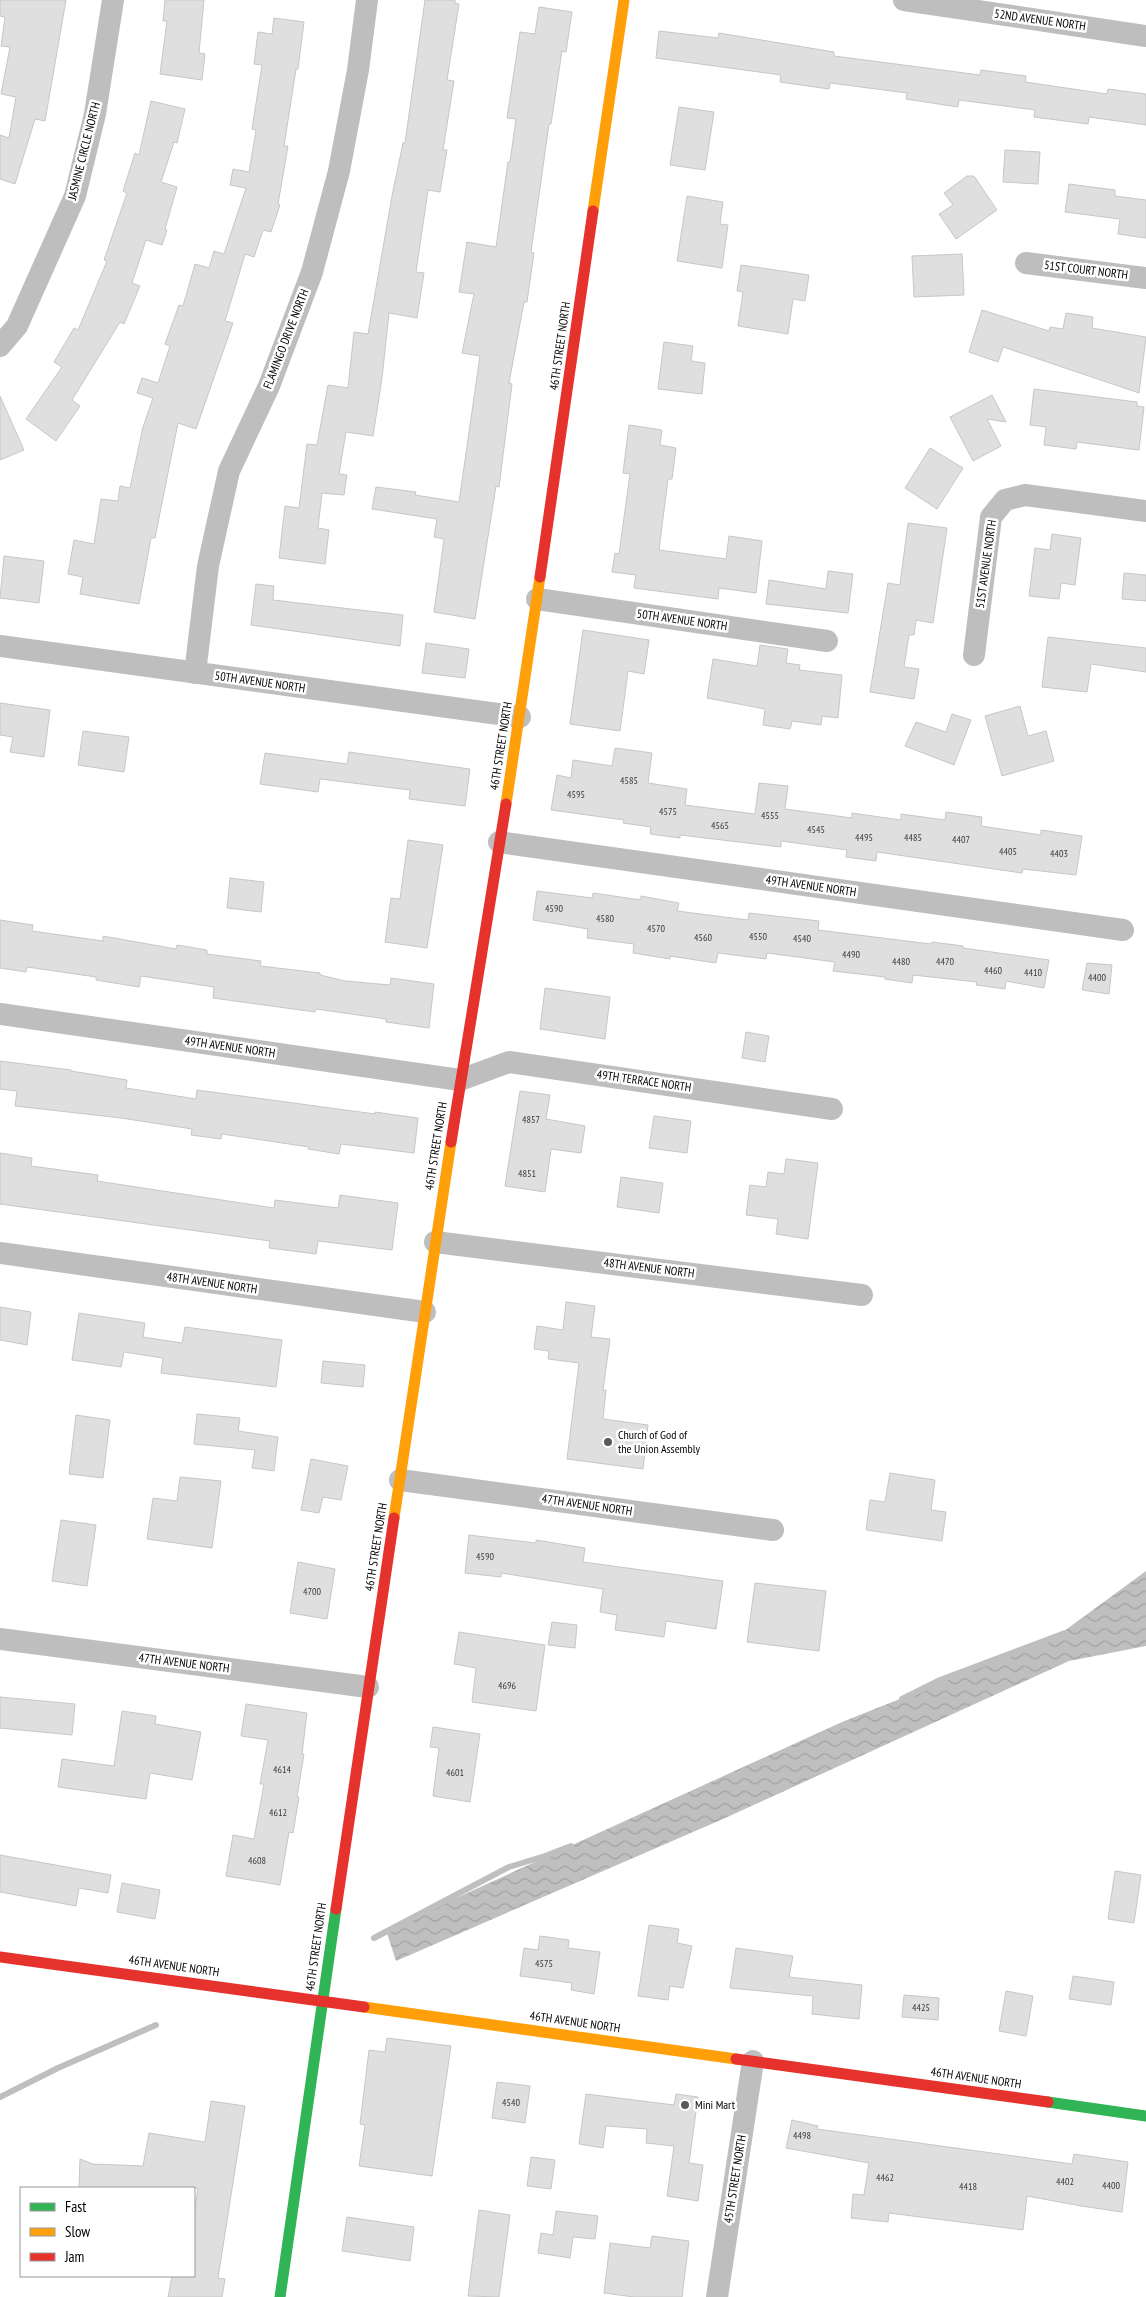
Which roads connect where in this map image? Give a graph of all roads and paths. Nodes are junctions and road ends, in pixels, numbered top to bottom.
1 (113, 0) edge
2 (367, 0) edge
3 (624, 0) edge
4 (904, 0) edge
5 (1146, 36) edge
6 (1026, 262) dead end
7 (1146, 278) edge
8 (0, 346) edge
9 (1146, 511) edge
10 (537, 599) junction
11 (827, 641) dead end
12 (0, 646) edge
13 (974, 654) dead end
14 (195, 673) junction
15 (520, 717) junction
16 (499, 842) junction
17 (1123, 930) dead end
18 (0, 1014) edge
19 (460, 1080) junction
20 (832, 1109) dead end
21 (435, 1242) junction
22 (0, 1253) edge
23 (862, 1295) dead end
24 (425, 1312) junction
25 (400, 1480) junction
26 (773, 1530) dead end
27 (0, 1640) edge
28 (368, 1687) junction
29 (0, 1957) edge
30 (323, 2000) junction
31 (753, 2061) junction
32 (1146, 2116) edge
33 (280, 2297) edge
34 (717, 2297) edge

1 - 8 street, JASMINE CIRCLE NORTH
2 - 14 street, FLAMINGO DRIVE NORTH
3 - 10 street, 46TH STREET NORTH
4 - 5 street, 52ND AVENUE NORTH
6 - 7 street, 51ST COURT NORTH
9 - 13 street, 51ST AVENUE NORTH
10 - 11 street, 50TH AVENUE NORTH
10 - 15 street, 46TH STREET NORTH
12 - 14 street, 50TH AVENUE NORTH
14 - 15 street, 50TH AVENUE NORTH
15 - 16 street, 46TH STREET NORTH
16 - 17 street, 49TH AVENUE NORTH
16 - 19 street, 46TH STREET NORTH
18 - 19 street, 49TH AVENUE NORTH
19 - 20 street, 49TH TERRACE NORTH
19 - 21 street, 46TH STREET NORTH
21 - 23 street, 48TH AVENUE NORTH
21 - 24 street, 46TH STREET NORTH
22 - 24 street, 48TH AVENUE NORTH
24 - 25 street, 46TH STREET NORTH
25 - 26 street, 47TH AVENUE NORTH
25 - 28 street, 46TH STREET NORTH
27 - 28 street, 47TH AVENUE NORTH
28 - 30 street, 46TH STREET NORTH
29 - 30 street, 46TH AVENUE NORTH
30 - 31 street, 46TH AVENUE NORTH
30 - 33 street, 46TH STREET NORTH
31 - 32 street, 46TH AVENUE NORTH
31 - 34 street, 45TH STREET NORTH

